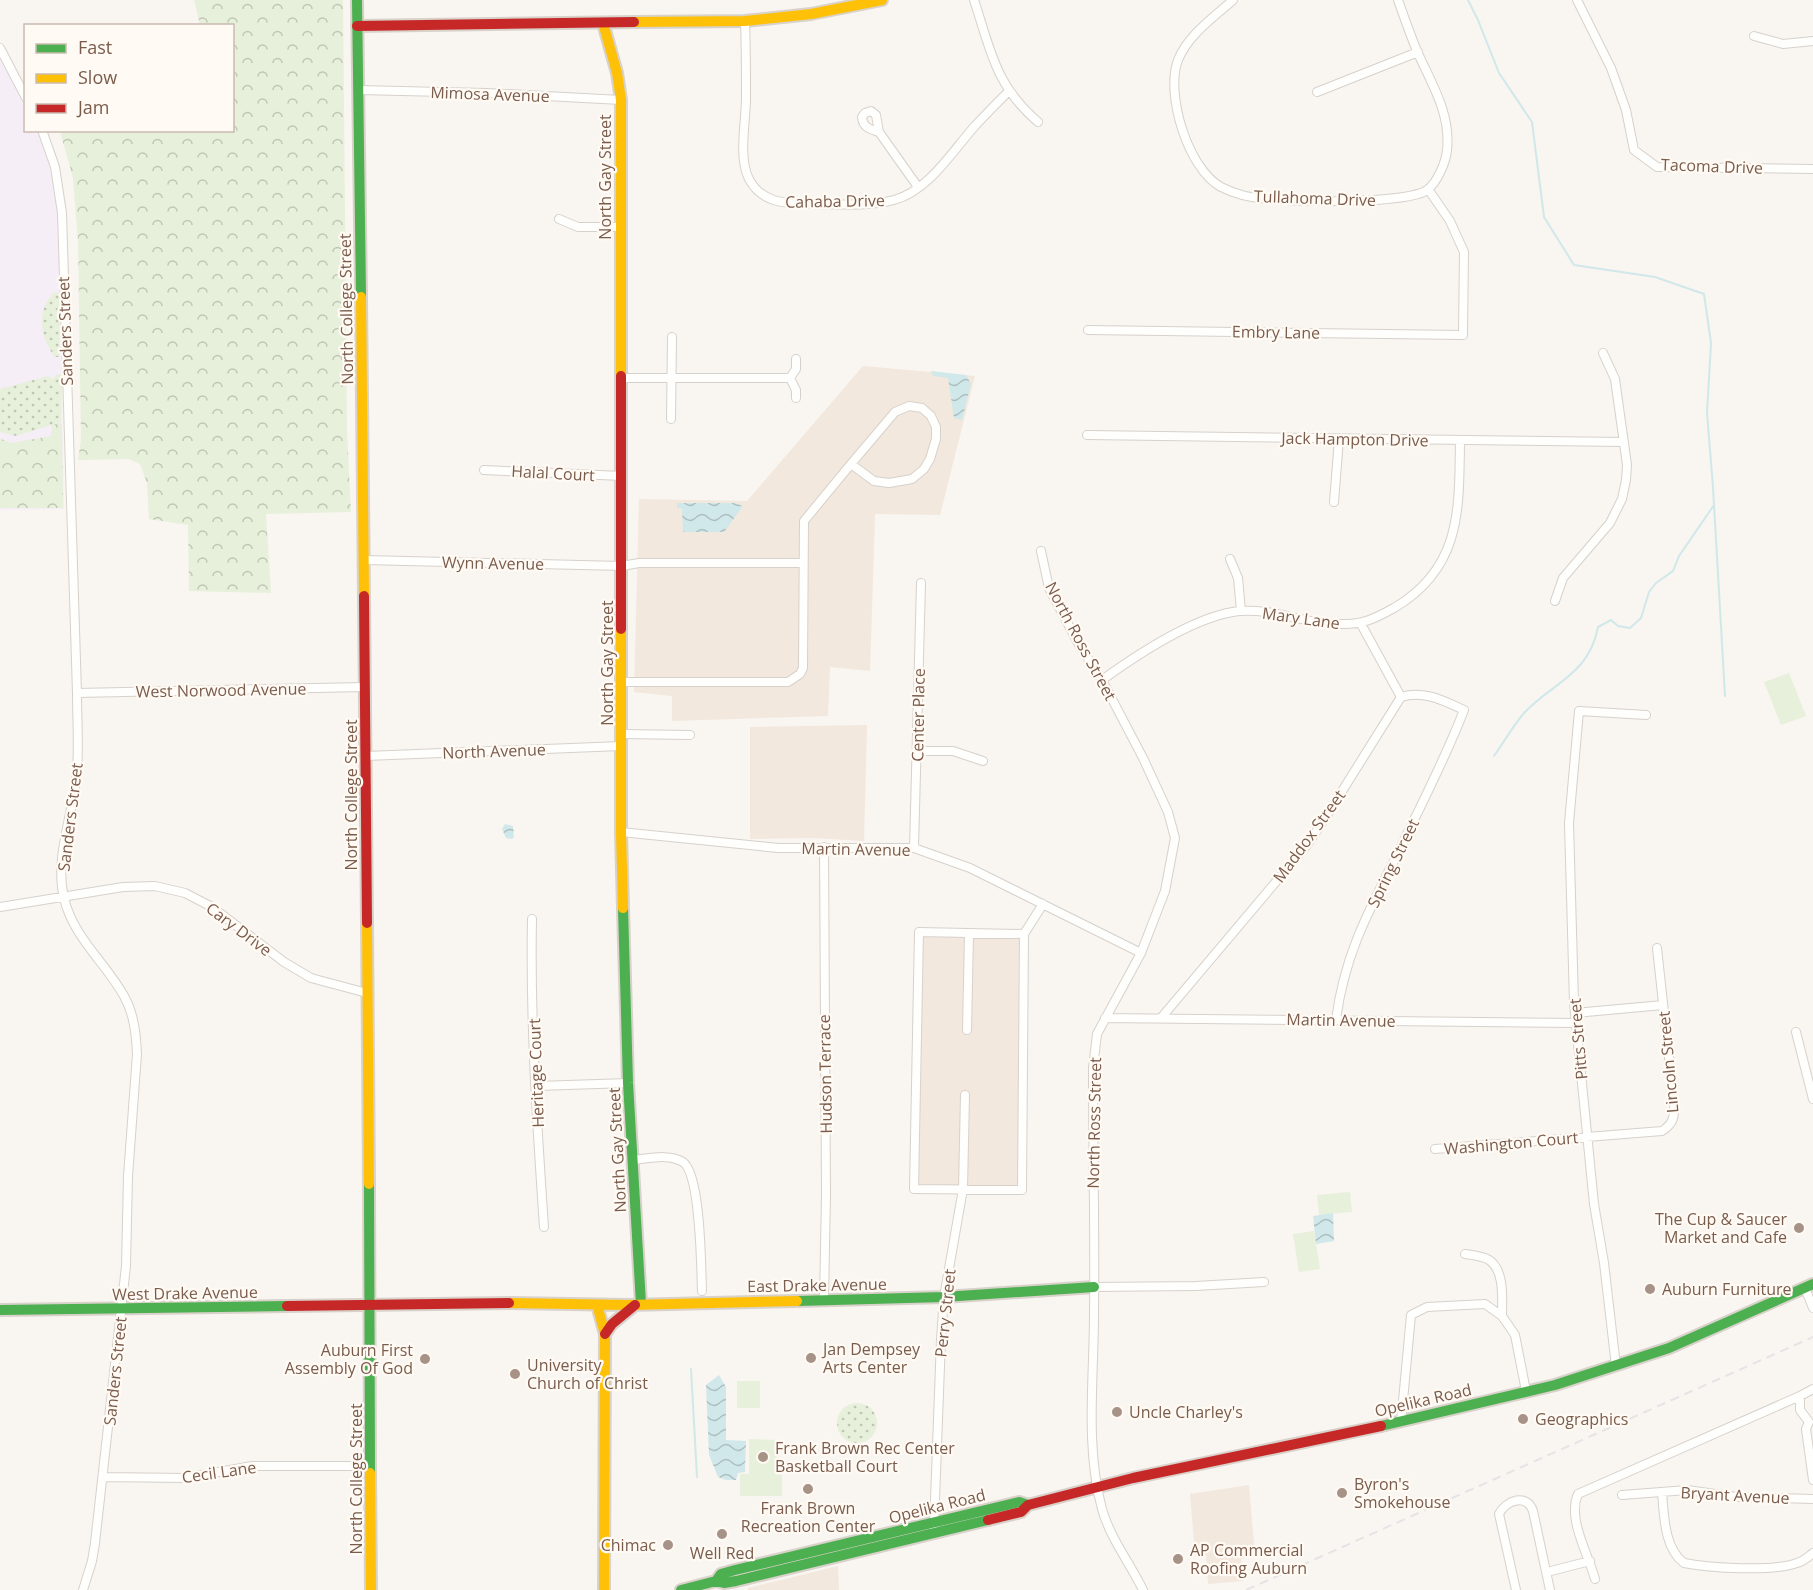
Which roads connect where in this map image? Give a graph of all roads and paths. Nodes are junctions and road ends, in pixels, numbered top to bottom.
1 (357, 0) edge
2 (882, 0) edge
3 (974, 0) edge
4 (1233, 0) edge
5 (1398, 0) edge
6 (1577, 0) edge
7 (746, 21) junction
8 (603, 23) junction
9 (357, 26) junction
10 (1754, 36) dead end
11 (1813, 41) edge
12 (0, 48) edge
13 (1418, 52) junction
14 (358, 90) junction
15 (1009, 91) junction
16 (1317, 92) dead end
17 (24, 94) edge
18 (621, 100) junction
19 (1038, 122) dead end
20 (43, 132) edge
21 (879, 132) dead end
22 (1813, 169) edge
23 (918, 187) junction
24 (1428, 189) junction
25 (559, 219) dead end
26 (620, 227) junction
27 (1088, 330) dead end
28 (672, 337) dead end
29 (1603, 353) dead end
30 (796, 359) dead end
31 (621, 378) junction
32 (672, 378) junction
33 (790, 378) junction
34 (796, 398) dead end
35 (671, 419) dead end
36 (1086, 435) dead end
37 (1339, 439) junction
38 (1460, 440) junction
39 (1624, 442) junction
40 (851, 465) junction
41 (484, 470) dead end
42 (622, 476) junction
43 (1334, 502) dead end
44 (1041, 551) dead end
45 (1230, 559) dead end
46 (364, 560) junction
47 (803, 563) junction
48 (622, 566) junction
49 (921, 583) dead end
50 (1555, 601) dead end
51 (1241, 611) junction
52 (1361, 624) junction
53 (1102, 680) junction
54 (622, 682) junction
55 (365, 687) junction
56 (76, 693) junction
57 (1401, 697) junction
58 (1646, 715) dead end
59 (622, 734) junction
60 (690, 735) dead end
61 (621, 746) junction
62 (917, 751) junction
63 (366, 756) junction
64 (983, 761) dead end
65 (621, 832) junction
66 (824, 848) junction
67 (914, 848) junction
68 (64, 897) junction
69 (1043, 904) junction
70 (0, 907) edge
71 (532, 919) dead end
72 (969, 934) junction
73 (1024, 934) junction
74 (1657, 948) dead end
75 (1141, 953) junction
76 (367, 993) junction
77 (1663, 1005) junction
78 (1575, 1013) junction
79 (1105, 1018) junction
80 (1161, 1018) junction
81 (1336, 1020) junction
82 (1576, 1023) junction
83 (967, 1030) dead end
84 (1796, 1032) dead end
85 (628, 1083) junction
86 (537, 1086) junction
87 (965, 1095) dead end
88 (1813, 1099) edge
89 (1587, 1137) junction
90 (1435, 1149) dead end
91 (632, 1160) junction
92 (963, 1189) junction
93 (544, 1227) dead end
94 (1465, 1254) dead end
95 (1264, 1282) dead end
96 (1809, 1286) edge
97 (1094, 1287) junction
98 (702, 1291) dead end
99 (944, 1297) junction
100 (824, 1300) junction
101 (370, 1305) junction
102 (597, 1305) junction
103 (638, 1305) junction
104 (1813, 1308) edge
105 (122, 1309) junction
106 (0, 1310) edge
107 (1502, 1316) junction
108 (605, 1334) junction
109 (1616, 1366) junction
110 (1813, 1389) edge
111 (1526, 1391) junction
112 (1800, 1396) junction
113 (1401, 1422) junction
114 (1811, 1423) edge
115 (371, 1466) junction
116 (103, 1477) junction
117 (1813, 1480) edge
118 (1097, 1488) junction
119 (1662, 1492) junction
120 (1622, 1495) dead end
121 (1813, 1499) edge
122 (934, 1527) junction
123 (1813, 1553) edge
124 (1590, 1561) junction
125 (1547, 1572) junction
126 (1595, 1579) dead end
127 (83, 1590) edge
128 (371, 1590) edge
129 (604, 1590) edge
130 (681, 1590) edge
131 (1143, 1590) edge
132 (1516, 1590) edge
133 (1550, 1590) edge

1 - 9 street, North College Street
2 - 7 street
3 - 15 street
4 - 24 street, Tullahoma Drive
5 - 13 street
6 - 22 street, Tacoma Drive
7 - 8 street
7 - 23 street, Cahaba Drive
8 - 9 street
8 - 18 street, North Gay Street
9 - 14 street, North College Street
10 - 11 street
12 - 17 street
13 - 16 street
13 - 24 street
14 - 18 street, Mimosa Avenue
14 - 46 street, North College Street
15 - 19 street
15 - 23 street, Cahaba Drive
18 - 26 street, North Gay Street
20 - 56 street, Sanders Street
21 - 23 street
24 - 27 street, Embry Lane
25 - 26 street
26 - 31 street, North Gay Street
28 - 32 street
29 - 39 street
30 - 33 street
31 - 32 street
31 - 42 street, North Gay Street
32 - 33 street
32 - 35 street
33 - 34 street
36 - 37 street, Jack Hampton Drive
37 - 38 street, Jack Hampton Drive
37 - 43 street
38 - 39 street, Jack Hampton Drive
38 - 52 street, Mary Lane
39 - 50 street
40 - 40 street
40 - 47 street
41 - 42 street, Halal Court
42 - 48 street, North Gay Street
44 - 53 street, North Ross Street
45 - 51 street
46 - 48 street, Wynn Avenue
46 - 55 street, North College Street
47 - 48 street, Wynn Avenue
47 - 54 street
48 - 54 street, North Gay Street
49 - 62 street, Center Place
51 - 52 street, Mary Lane
51 - 53 street, Mary Lane
52 - 57 street
53 - 75 street, North Ross Street
54 - 59 street, North Gay Street
55 - 56 street, West Norwood Avenue
55 - 63 street, North College Street
56 - 68 street, Sanders Street
57 - 80 street, Maddox Street
57 - 81 street, Spring Street
58 - 78 street, Pitts Street
59 - 60 street
59 - 61 street, North Gay Street
61 - 63 street, North Avenue
61 - 65 street, North Gay Street
62 - 64 street
62 - 67 street, Center Place
63 - 76 street, North College Street
65 - 66 street, Martin Avenue
65 - 85 street, North Gay Street
66 - 67 street, Martin Avenue
66 - 100 street, Hudson Terrace
67 - 69 street, Martin Avenue
68 - 70 street, Cary Drive
68 - 76 street, Cary Drive
68 - 105 street, Sanders Street
69 - 73 street
69 - 75 street, Martin Avenue
71 - 86 street, Heritage Court
72 - 73 street
72 - 83 street
72 - 92 street
73 - 92 street
74 - 77 street, Lincoln Street
75 - 79 street, North Ross Street
76 - 101 street, North College Street
77 - 78 street
77 - 89 street, Lincoln Street
78 - 82 street, Pitts Street
79 - 80 street, Martin Avenue
79 - 97 street, North Ross Street
80 - 81 street, Martin Avenue
81 - 82 street, Martin Avenue
82 - 89 street, Pitts Street
84 - 88 street
85 - 86 street
85 - 91 street, North Gay Street
86 - 93 street, Heritage Court
87 - 92 street, Perry Street
89 - 90 street, Washington Court
89 - 109 street, Pitts Street
91 - 98 street
91 - 103 street, North Gay Street
92 - 99 street, Perry Street
94 - 107 street
95 - 97 street, East Drake Avenue
96 - 104 street
96 - 109 street, Opelika Road
97 - 99 street, East Drake Avenue
97 - 118 street, North Ross Street
99 - 100 street, East Drake Avenue
99 - 122 street, Perry Street
100 - 103 street, East Drake Avenue
101 - 102 street, East Drake Avenue
101 - 105 street, West Drake Avenue
101 - 115 street, North College Street
102 - 103 street, East Drake Avenue
102 - 108 street
103 - 108 street
105 - 106 street, West Drake Avenue
105 - 116 street, Sanders Street
107 - 111 street
107 - 113 street
108 - 129 street
109 - 111 street, Opelika Road
110 - 112 street
111 - 113 street, Opelika Road
112 - 114 street
112 - 124 street
113 - 118 street, Opelika Road
114 - 117 street
115 - 116 street, Cecil Lane
115 - 128 street, North College Street
116 - 127 street, Sanders Street
118 - 122 street, Opelika Road
118 - 131 street, North Ross Street
119 - 120 street, Bryant Avenue
119 - 121 street, Bryant Avenue
119 - 123 street
122 - 130 street, Opelika Road
124 - 125 street
124 - 126 street
125 - 132 street
125 - 133 street

